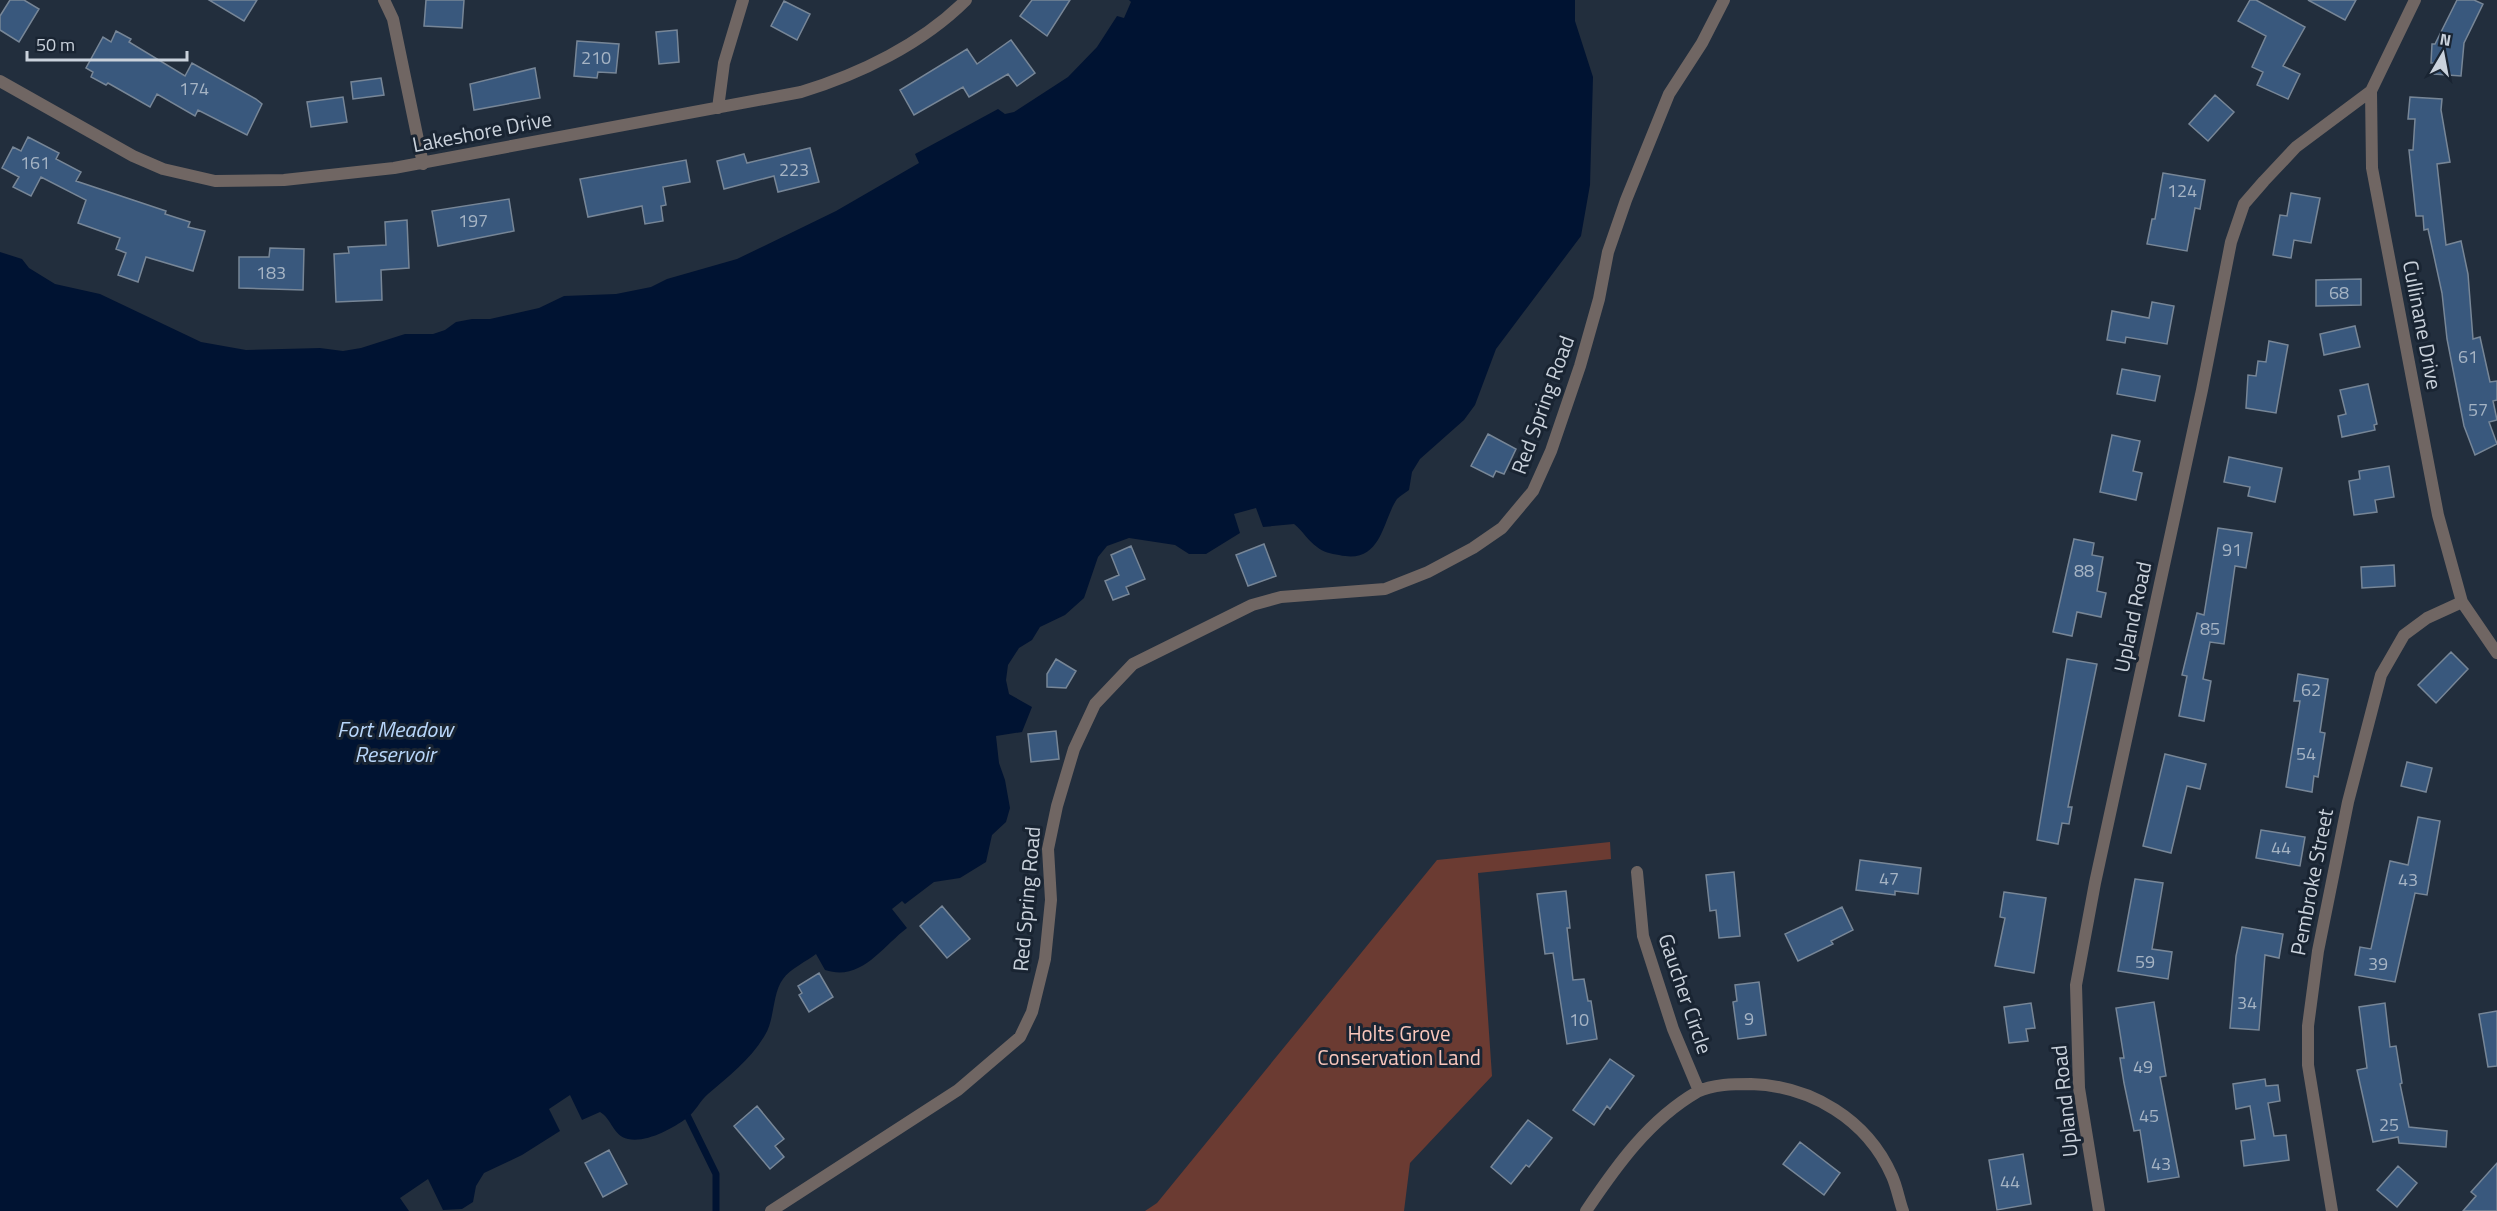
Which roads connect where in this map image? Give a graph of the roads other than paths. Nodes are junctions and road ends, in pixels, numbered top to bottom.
1 (384, 0) edge
2 (743, 0) edge
3 (966, 0) edge
4 (1724, 0) edge
5 (2415, 0) edge
6 (0, 81) edge
7 (2371, 91) junction
8 (718, 108) junction
9 (423, 164) junction
10 (2462, 602) junction
11 (2497, 653) edge
12 (1637, 872) dead end
13 (1699, 1091) junction
14 (771, 1211) edge
15 (1586, 1211) edge
16 (1903, 1211) edge
17 (2099, 1211) edge
18 (2332, 1211) edge

1 - 9 street
2 - 8 street
3 - 8 street, Lakeshore Drive
4 - 14 street, Red Spring Road
5 - 7 street, Cullinane Drive
6 - 9 street, Lakeshore Drive
7 - 10 street, Cullinane Drive
7 - 17 street, Upland Road
8 - 9 street, Lakeshore Drive
10 - 11 street, Cullinane Drive
10 - 18 street, Pembroke Street
12 - 13 street, Gaucher Circle
13 - 15 street
13 - 16 street

